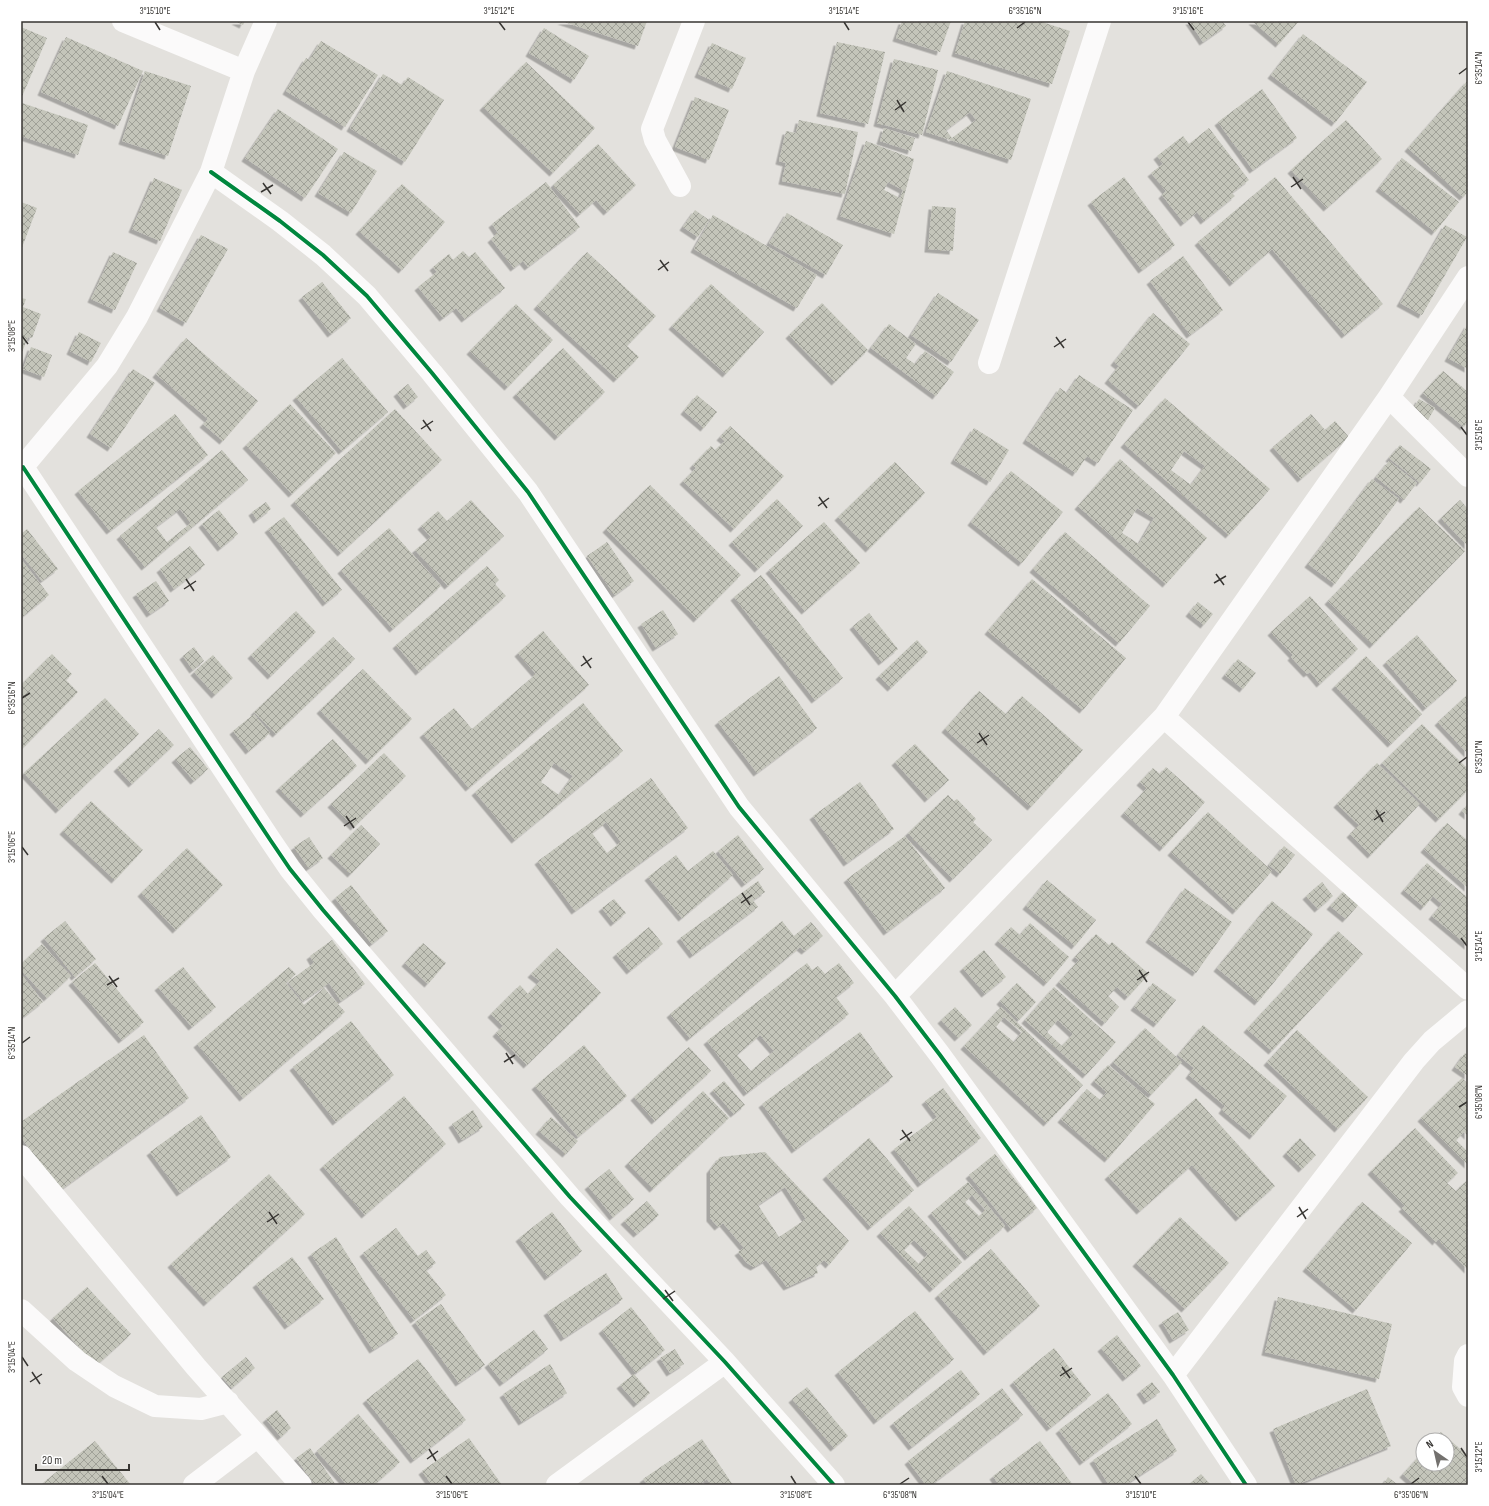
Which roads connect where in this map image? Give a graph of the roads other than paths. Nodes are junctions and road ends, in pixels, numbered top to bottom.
1 (123, 21) edge
2 (266, 21) edge
3 (694, 21) edge
4 (1100, 21) edge
5 (244, 71) junction
6 (211, 172) junction
7 (680, 186) dead end
8 (1468, 277) edge
9 (988, 363) dead end
10 (1389, 397) junction
11 (22, 468) edge
12 (1468, 476) edge
13 (1164, 717) junction
14 (1468, 990) edge
15 (895, 996) junction
16 (1468, 1011) edge
17 (21, 1156) edge
18 (21, 1310) edge
19 (1468, 1355) edge
20 (725, 1362) junction
21 (1173, 1375) junction
22 (1468, 1396) edge
23 (228, 1402) junction
24 (257, 1437) junction
25 (194, 1485) edge
26 (301, 1485) edge
27 (557, 1485) edge
28 (834, 1485) edge
29 (1246, 1485) edge

1 - 5 street
2 - 5 street
3 - 7 street
4 - 9 street
5 - 6 street
6 - 11 street
6 - 15 street
8 - 10 street
10 - 12 street
10 - 13 street
11 - 20 street
13 - 14 street
13 - 15 street
15 - 21 street
16 - 21 street
17 - 23 street
18 - 23 street
19 - 22 street
20 - 27 street
20 - 28 street
21 - 29 street
23 - 24 street
24 - 25 street
24 - 26 street

